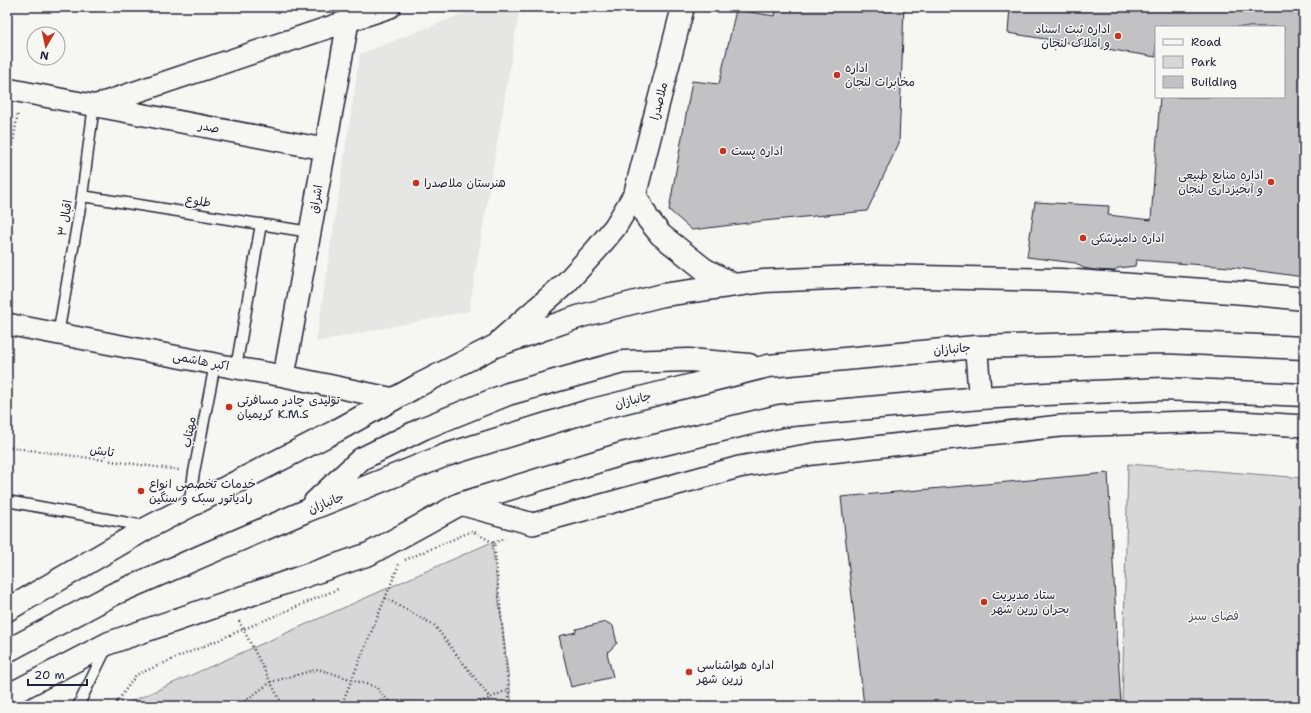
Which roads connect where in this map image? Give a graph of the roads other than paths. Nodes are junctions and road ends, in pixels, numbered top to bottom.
1 (390, 7) edge
2 (683, 7) edge
3 (348, 22) junction
4 (14, 90) edge
5 (94, 105) junction
6 (324, 149) junction
7 (635, 194) junction
8 (82, 196) junction
9 (261, 224) junction
10 (310, 232) junction
11 (734, 285) junction
12 (1304, 299) edge
13 (7, 324) edge
14 (58, 335) junction
15 (495, 346) junction
16 (976, 347) junction
17 (1304, 348) edge
18 (215, 364) junction
19 (768, 366) junction
20 (236, 368) junction
21 (284, 376) junction
22 (1304, 395) edge
23 (980, 398) junction
24 (394, 399) junction
25 (1304, 426) edge
26 (7, 501) edge
27 (460, 504) junction
28 (189, 506) junction
29 (306, 511) junction
30 (149, 527) junction
31 (7, 610) edge
32 (109, 643) junction
33 (7, 651) edge
34 (7, 696) edge
35 (78, 706) edge

1 - 3 street
2 - 7 main road, ملاصدرا
3 - 5 street
3 - 6 street, اشراق
4 - 5 street, صدر
5 - 6 street, صدر
5 - 8 lane, اقبال ۳
6 - 10 street, اشراق
7 - 11 main road
7 - 15 main road, ملاصدرا
8 - 9 lane, طلوع
8 - 14 lane, اقبال ۳
9 - 10 lane, طلوع
9 - 20 lane
10 - 21 street, اشراق
11 - 12 main road
11 - 15 main road
13 - 14 street, اکبر هاشمی
14 - 18 street, اکبر هاشمی
15 - 24 main road
16 - 17 main road, جانبازان
16 - 19 main road, جانبازان
16 - 23 main road
18 - 20 street, اکبر هاشمی
18 - 28 lane, مهتاب
19 - 29 main road, جانبازان
19 - 29 main road
20 - 21 street, اکبر هاشمی
21 - 24 street, اکبر هاشمی
22 - 23 main road
23 - 27 main road
24 - 28 main road
25 - 27 street
26 - 30 lane
27 - 32 main road
28 - 30 main road
29 - 33 main road, جانبازان
30 - 31 main road
32 - 34 main road
32 - 35 lane

